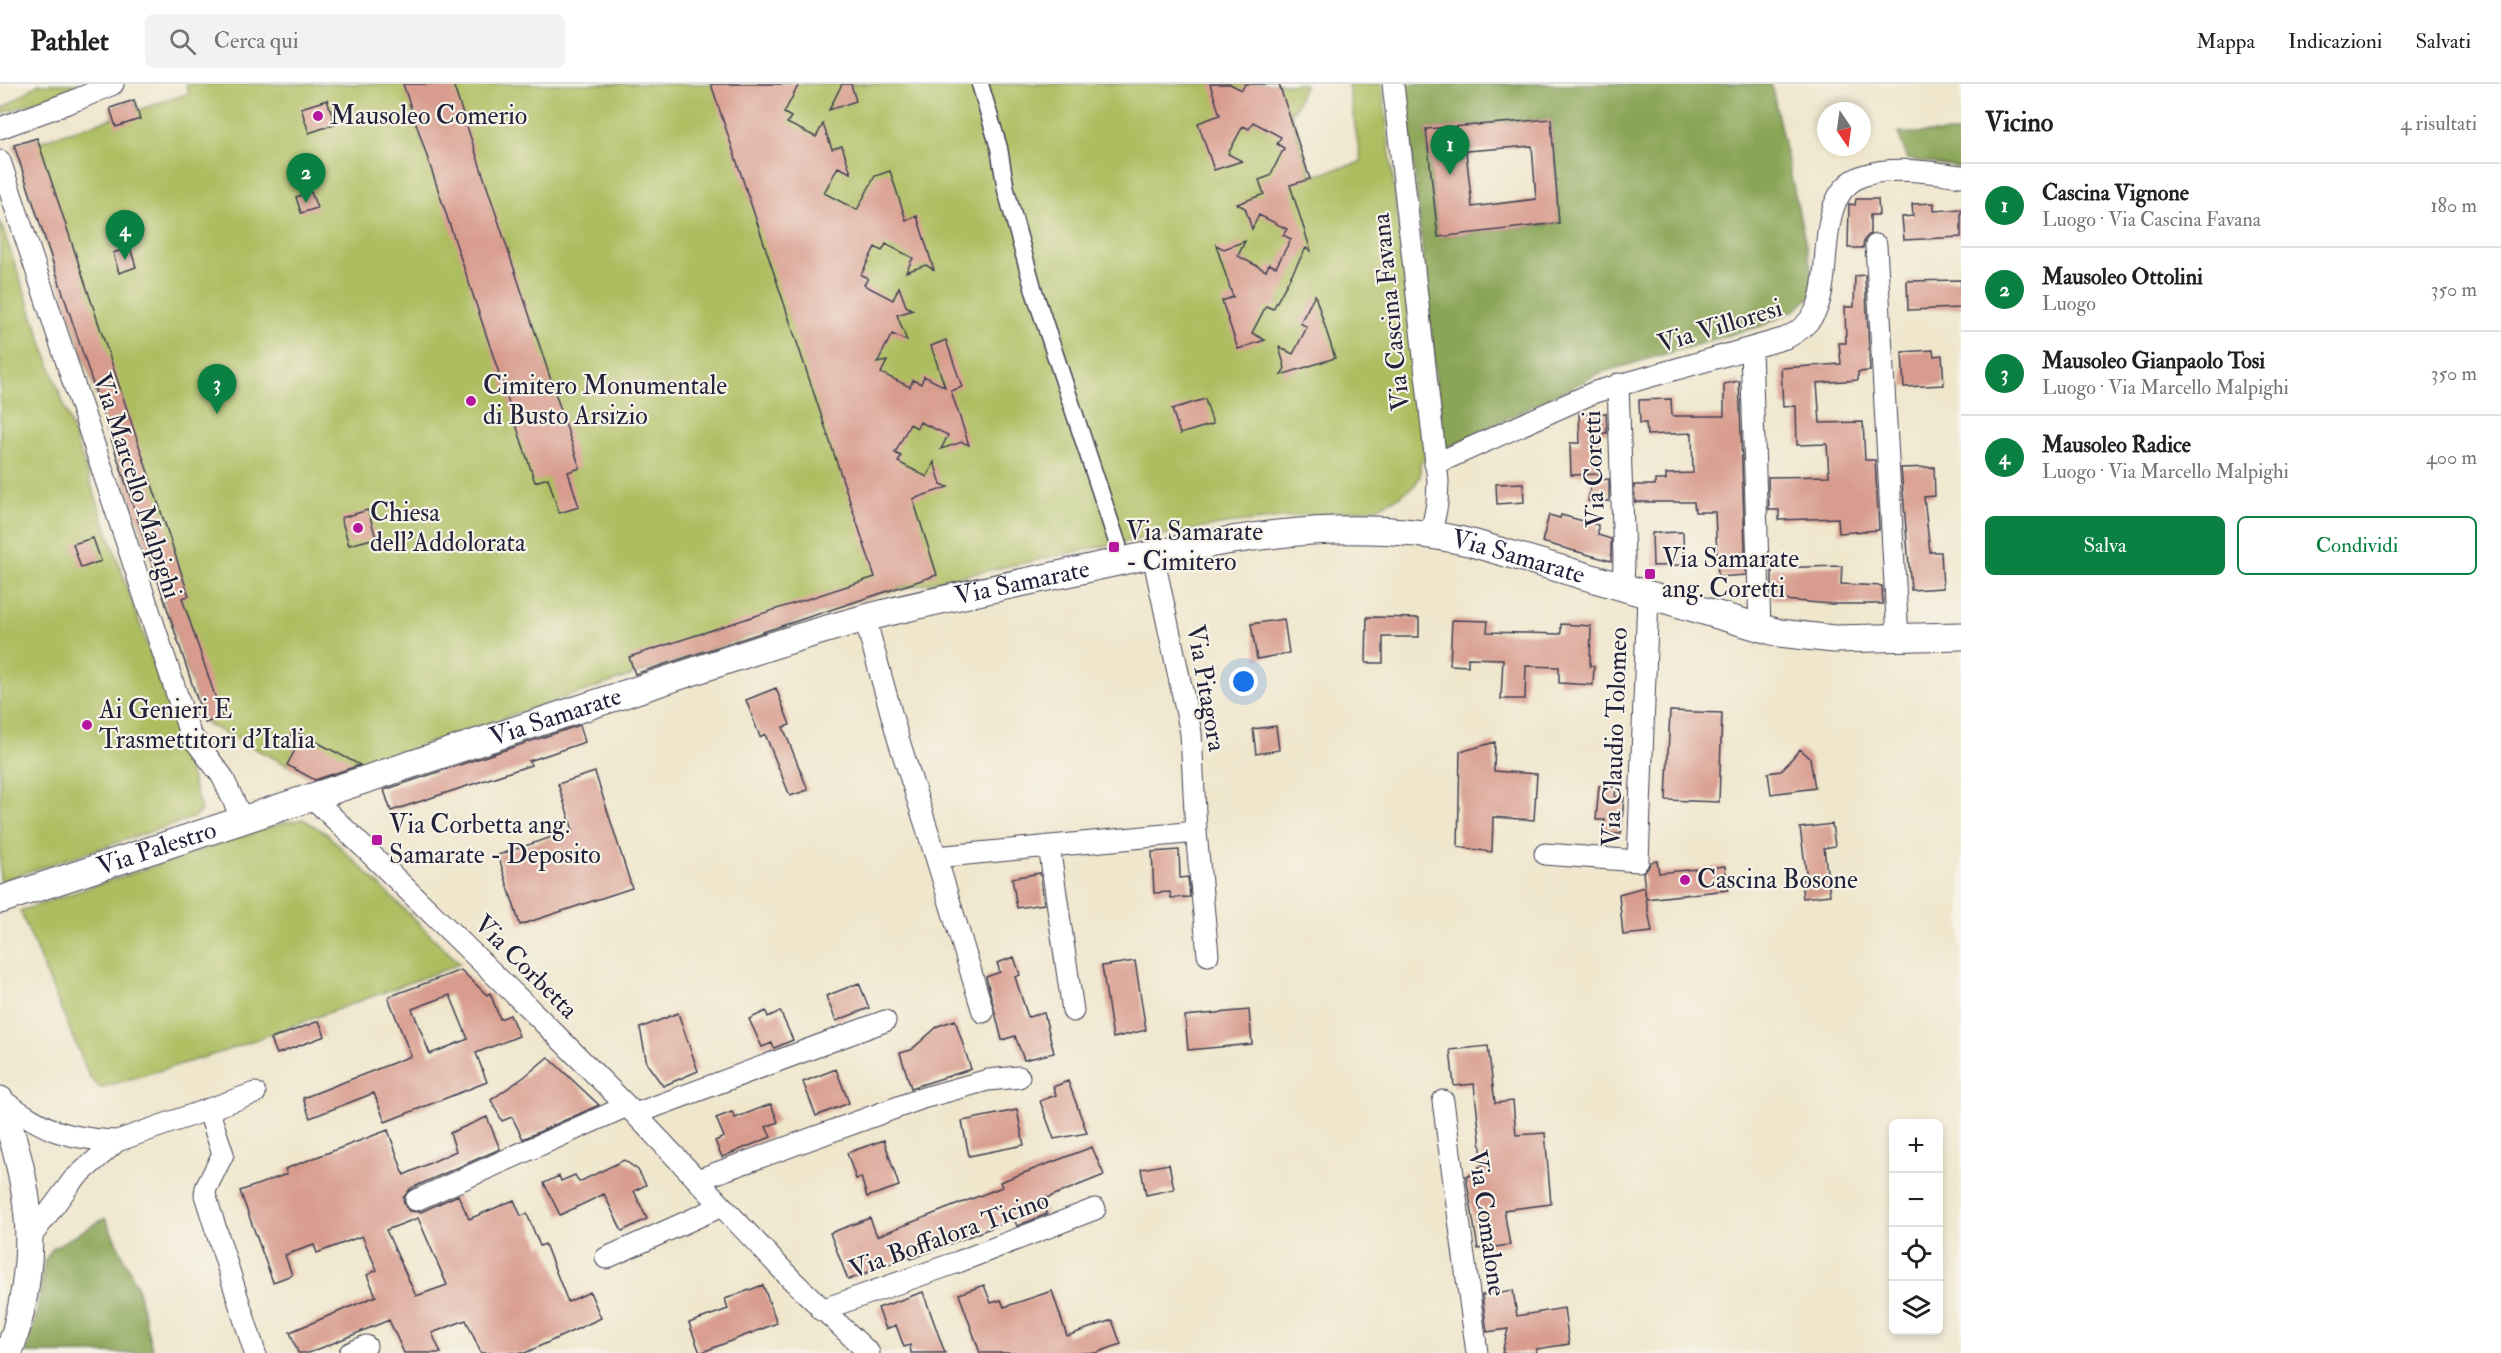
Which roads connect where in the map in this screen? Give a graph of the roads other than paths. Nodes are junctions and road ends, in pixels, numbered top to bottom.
1 (113, 84) edge
2 (980, 84) edge
3 (1393, 84) edge
4 (0, 128) edge
5 (0, 161) edge
6 (1961, 176) edge
7 (1876, 245) dead end
8 (1751, 349) junction
9 (1618, 384) junction
10 (1435, 464) junction
11 (1431, 534) junction
12 (1118, 545) dead end
13 (1153, 555) junction
14 (1635, 592) junction
15 (865, 618) junction
16 (1760, 628) junction
17 (1961, 636) edge
18 (1898, 638) junction
19 (312, 797) junction
20 (242, 819) junction
21 (1196, 832) junction
22 (1049, 846) junction
23 (1545, 854) dead end
24 (936, 857) junction
25 (0, 900) edge
26 (1208, 955) dead end
27 (1073, 1011) dead end
28 (983, 1012) dead end
29 (885, 1021) dead end
30 (1019, 1077) dead end
31 (255, 1093) dead end
32 (0, 1099) edge
33 (1443, 1101) dead end
34 (208, 1109) junction
35 (631, 1110) junction
36 (117, 1141) junction
37 (698, 1180) junction
38 (416, 1200) dead end
39 (722, 1206) junction
40 (1095, 1209) dead end
41 (30, 1238) junction
42 (606, 1258) dead end
43 (821, 1310) junction
44 (9, 1353) edge
45 (255, 1353) edge
46 (869, 1353) edge
47 (1477, 1353) edge

1 - 4 street
2 - 12 street
3 - 10 street, Via Cascina Favana
5 - 20 street, Via Marcello Malpighi
6 - 8 street, Via Villoresi
7 - 18 street
8 - 9 street, Via Villoresi
8 - 16 street
9 - 10 street, Via Villoresi
9 - 14 street, Via Coretti
10 - 11 street, Via Cascina Favana
11 - 13 street, Via Samarate
11 - 14 street, Via Samarate
13 - 15 street, Via Samarate
13 - 21 street, Via Pitagora
14 - 16 street, Via Samarate
14 - 23 street, Via Claudio Tolomeo
15 - 19 street, Via Samarate
15 - 24 street
16 - 18 street, Via Samarate
17 - 18 street, Via Samarate
19 - 20 street, Via Palestro
19 - 35 street, Via Corbetta
20 - 25 street, Via Palestro
21 - 22 street
21 - 26 street, Via Pitagora
22 - 24 street
22 - 27 street
24 - 28 street
29 - 35 street
30 - 37 street
31 - 34 street
32 - 36 street
32 - 41 street
33 - 47 street, Via Comalone
34 - 36 street
34 - 45 street
35 - 37 street, Via Corbetta
35 - 38 street
36 - 41 street
37 - 39 street, Via Corbetta
39 - 42 street
39 - 43 street, Via Corbetta
40 - 43 street, Via Boffalora Ticino
41 - 44 street
43 - 46 street, Via Corbetta

